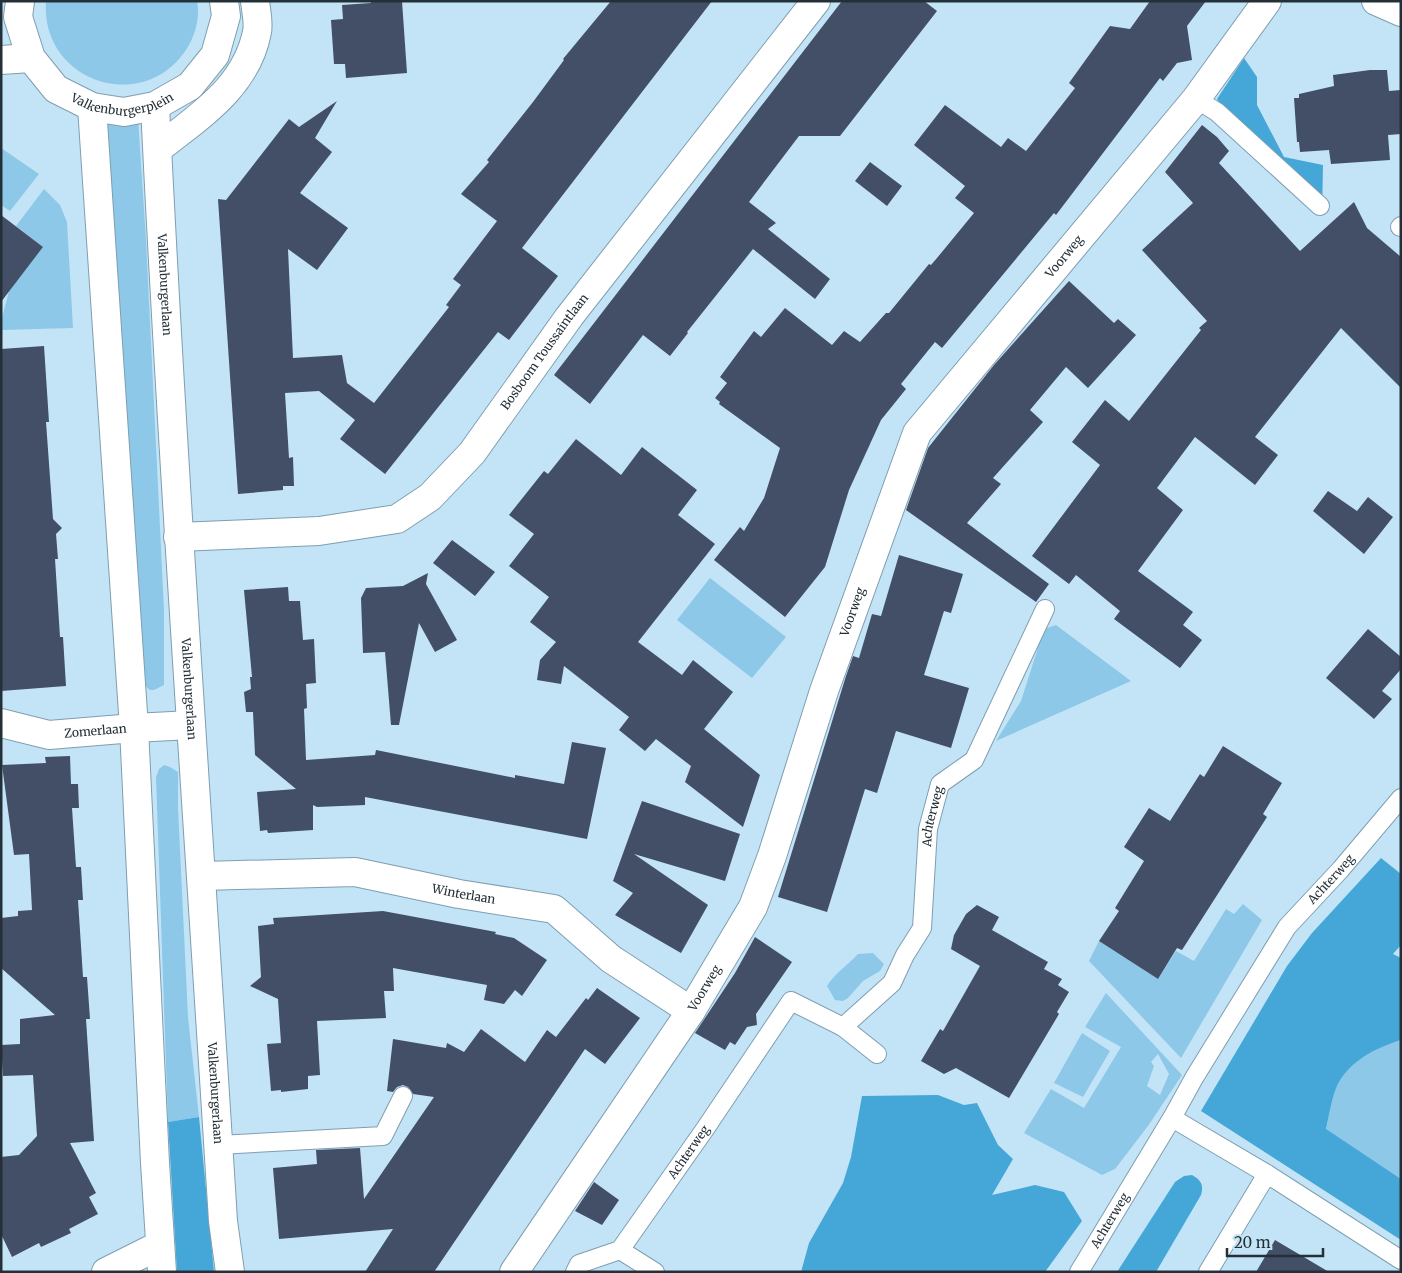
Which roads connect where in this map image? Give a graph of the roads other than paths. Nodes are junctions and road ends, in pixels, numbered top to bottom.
1 (20, 1) edge
2 (224, 1) edge
3 (255, 1) edge
4 (816, 1) edge
5 (1267, 1) edge
6 (31, 58) junction
7 (1, 60) edge
8 (201, 72) junction
9 (226, 94) junction
10 (1196, 99) junction
11 (156, 106) junction
12 (92, 107) junction
13 (158, 149) junction
14 (1320, 206) dead end
15 (178, 537) junction
16 (1045, 609) dead end
17 (1, 723) edge
18 (191, 725) junction
19 (134, 728) junction
20 (1401, 798) edge
21 (202, 876) junction
22 (691, 1011) junction
23 (843, 1027) junction
24 (877, 1054) dead end
25 (403, 1096) dead end
26 (1172, 1118) junction
27 (218, 1144) junction
28 (1267, 1174) junction
29 (160, 1245) junction
30 (620, 1250) junction
31 (1401, 1260) edge
32 (106, 1272) edge
33 (162, 1272) edge
34 (230, 1272) edge
35 (514, 1272) edge
36 (575, 1272) edge
37 (655, 1272) edge
38 (1080, 1272) edge
39 (1208, 1272) edge

1 - 6 street, Valkenburgerplein
2 - 8 street, Valkenburgerplein
3 - 9 street
4 - 15 street, Bosboom Toussaintlaan
5 - 10 street, Voorweg
6 - 7 street
6 - 12 street, Valkenburgerplein
8 - 9 street
8 - 11 street, Valkenburgerplein
9 - 13 street
10 - 14 lane
10 - 22 street, Voorweg
11 - 12 street, Valkenburgerplein
11 - 13 street, Valkenburgerlaan
12 - 19 street
13 - 15 street, Valkenburgerlaan
15 - 18 street, Valkenburgerlaan
16 - 23 lane, Achterweg
17 - 19 street, Zomerlaan
18 - 19 street, Zomerlaan
18 - 21 street, Valkenburgerlaan
19 - 29 street
20 - 26 lane, Achterweg
21 - 22 street, Winterlaan
21 - 27 street, Valkenburgerlaan
22 - 35 street, Voorweg
23 - 24 lane, Achterweg
23 - 30 lane, Achterweg
25 - 27 lane
26 - 28 lane
26 - 38 lane, Achterweg
27 - 34 street, Valkenburgerlaan
28 - 31 lane
28 - 39 lane
29 - 32 street
29 - 33 street
30 - 36 lane
30 - 37 lane

